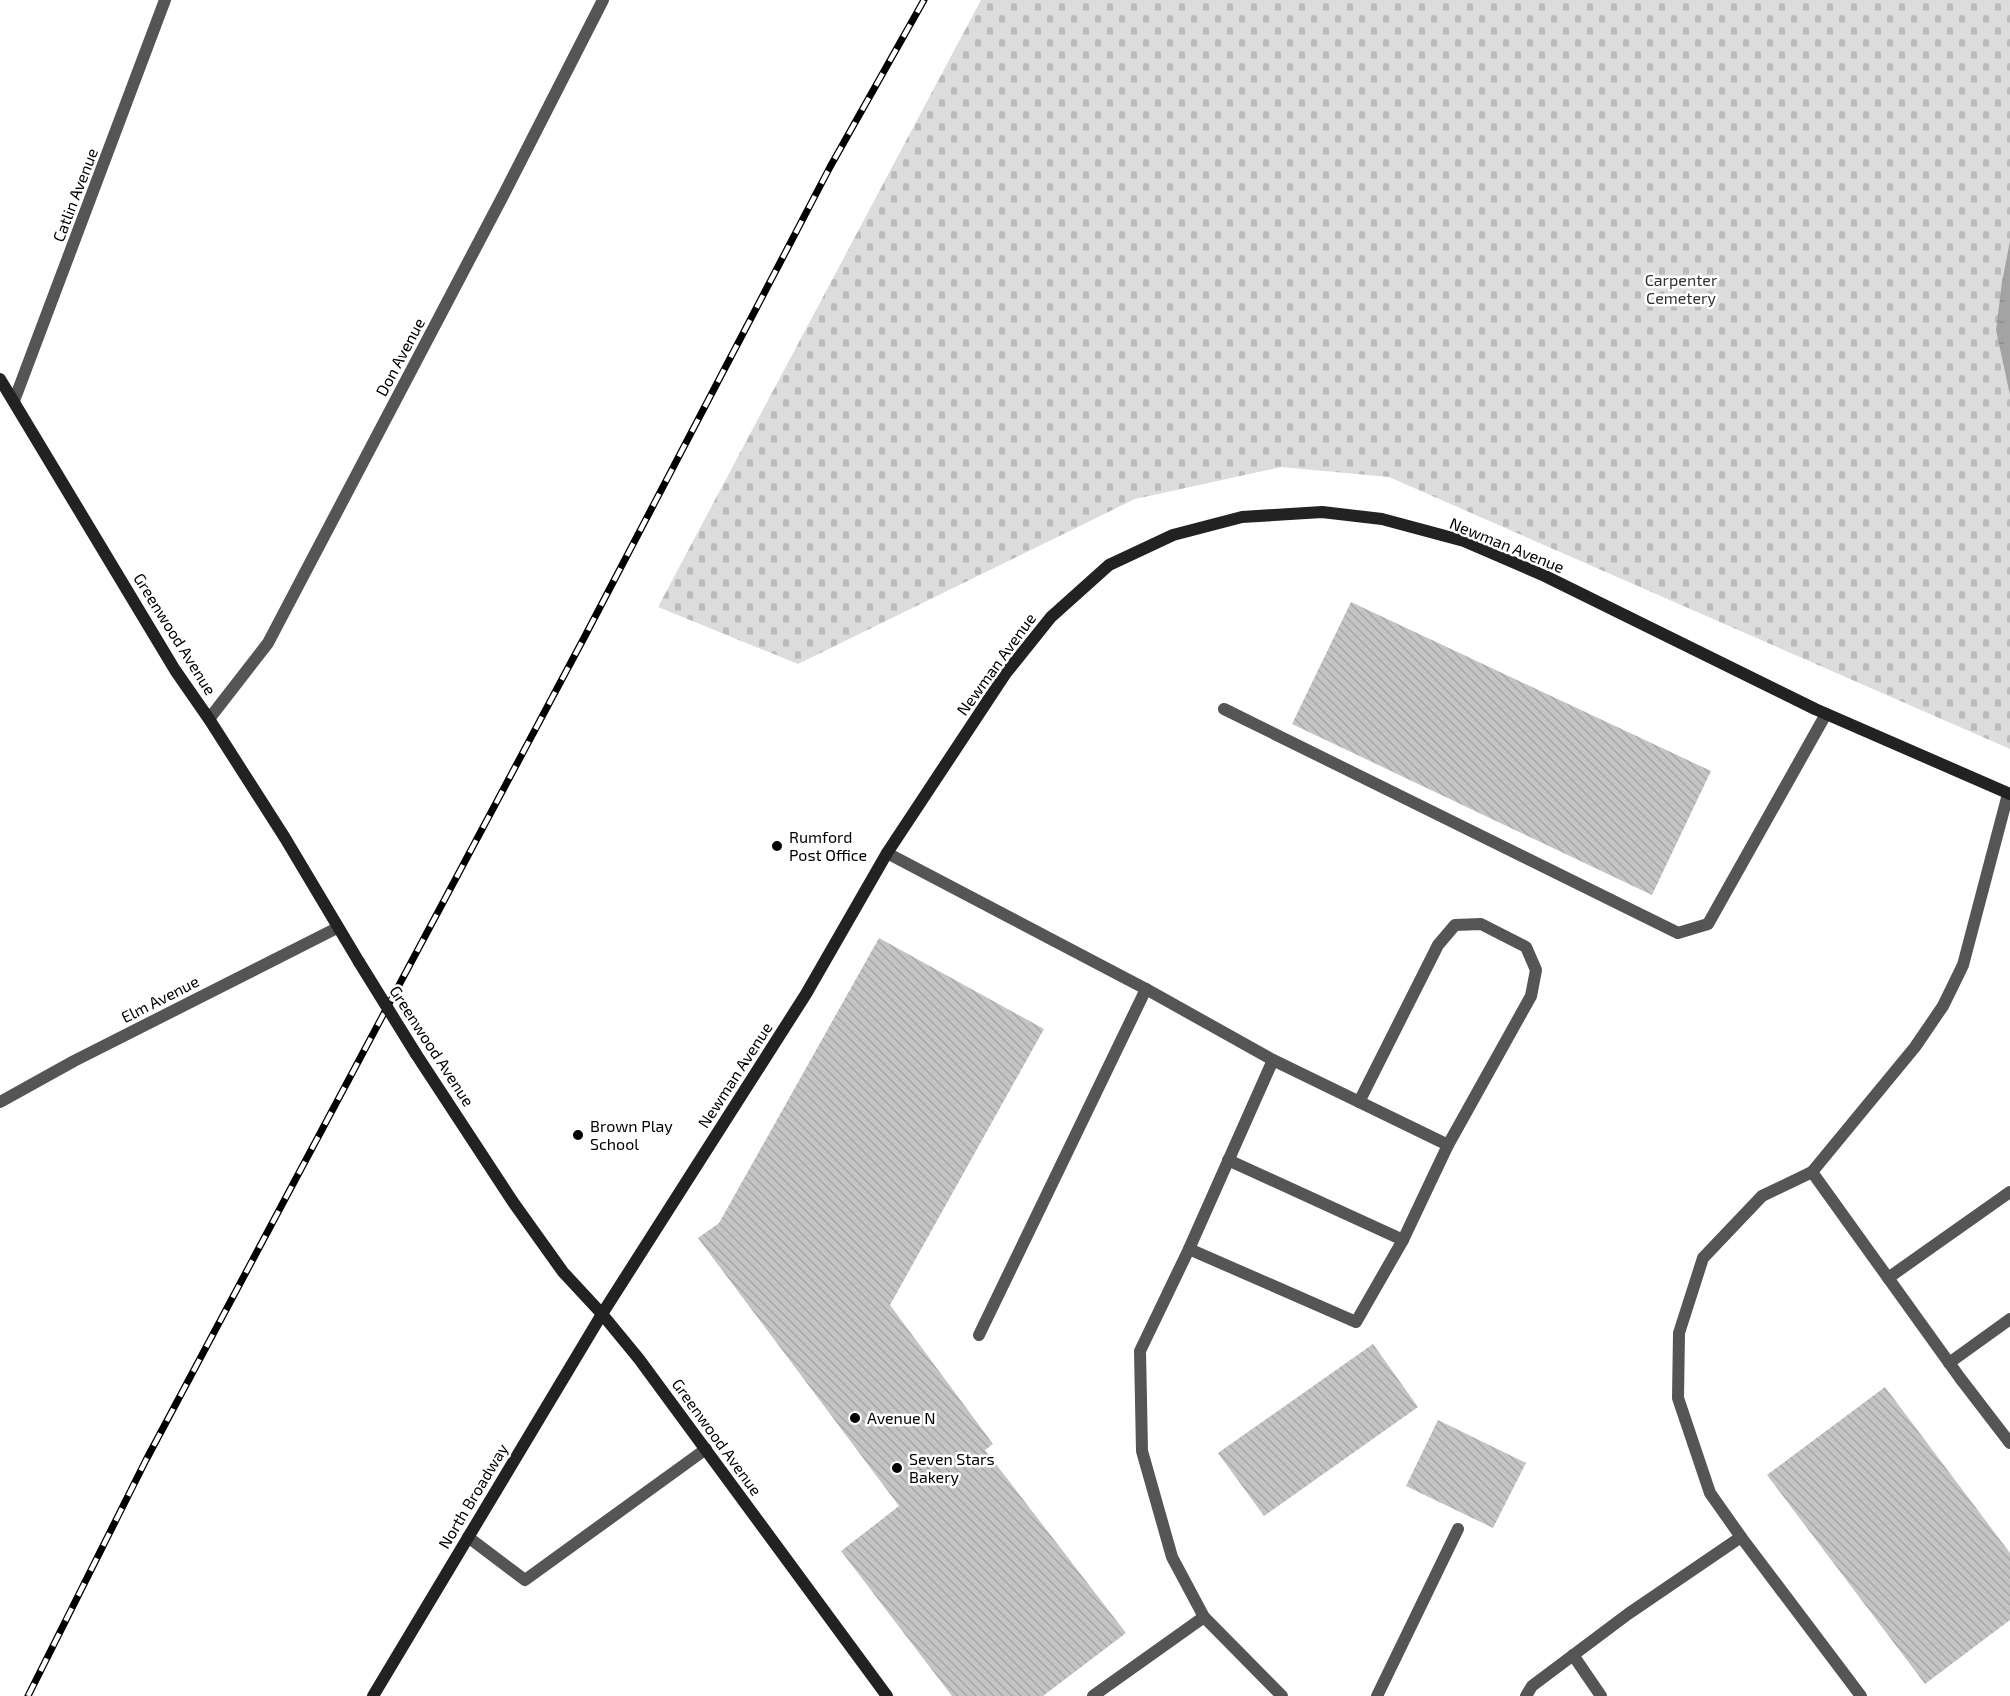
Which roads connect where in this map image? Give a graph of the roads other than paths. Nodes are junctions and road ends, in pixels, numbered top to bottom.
1 (165, 0) edge
2 (603, 0) edge
3 (0, 379) edge
4 (14, 401) junction
5 (1224, 709) dead end
6 (1826, 714) junction
7 (209, 719) junction
8 (2009, 794) edge
9 (887, 854) junction
10 (337, 928) junction
11 (1146, 989) junction
12 (1273, 1060) junction
13 (0, 1102) edge
14 (1359, 1102) junction
15 (1448, 1145) junction
16 (1228, 1160) junction
17 (1812, 1172) junction
18 (2010, 1192) edge
19 (1403, 1240) junction
20 (1189, 1249) junction
21 (1888, 1278) junction
22 (602, 1314) junction
23 (2010, 1319) edge
24 (979, 1335) dead end
25 (1949, 1363) junction
26 (2010, 1443) edge
27 (705, 1449) junction
28 (1458, 1529) dead end
29 (468, 1537) junction
30 (1741, 1537) junction
31 (1204, 1617) junction
32 (1574, 1655) junction
33 (373, 1696) edge
34 (887, 1696) edge
35 (1094, 1696) edge
36 (1282, 1696) edge
37 (1377, 1696) edge
38 (1526, 1696) edge
39 (1601, 1696) edge
40 (1861, 1696) edge

1 - 4 street, Catlin Avenue
2 - 7 street, Don Avenue
3 - 4 main road, Greenwood Avenue
4 - 7 main road, Greenwood Avenue
5 - 6 street
6 - 8 main road, Newman Avenue
6 - 9 main road, Newman Avenue
7 - 10 main road, Greenwood Avenue
8 - 17 street
9 - 11 street
9 - 22 main road, Newman Avenue
10 - 13 street, Elm Avenue
10 - 22 main road, Greenwood Avenue, bridge
11 - 12 street
11 - 24 street
12 - 14 street
12 - 16 street
14 - 15 street
14 - 15 street
15 - 19 street
16 - 19 street
16 - 20 street
17 - 21 street
17 - 30 street
18 - 21 street
19 - 20 street
20 - 31 street
21 - 25 street
22 - 27 main road, Greenwood Avenue
22 - 29 main road, North Broadway
23 - 25 street
25 - 26 street
27 - 29 street
27 - 34 main road, Greenwood Avenue
28 - 37 street
29 - 33 main road, North Broadway
30 - 32 street
30 - 40 street
31 - 35 street
31 - 36 street
32 - 38 street
32 - 39 street

